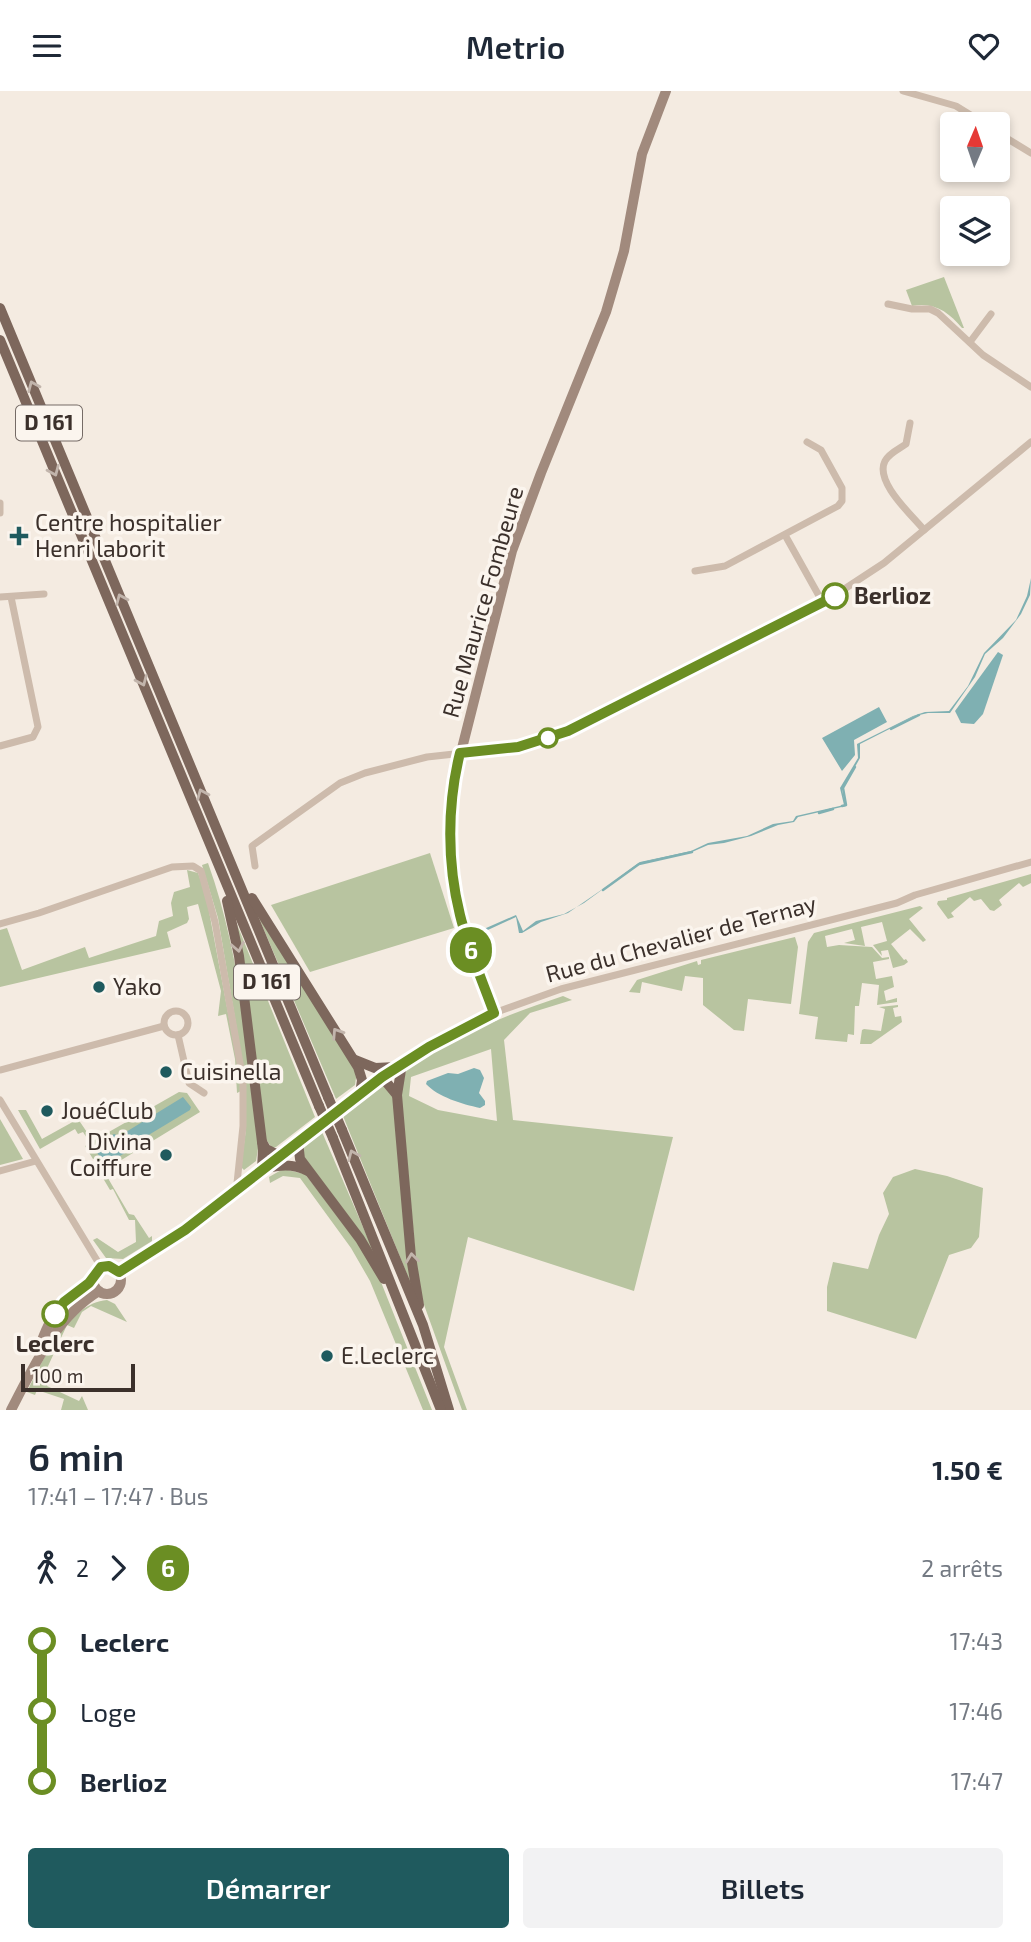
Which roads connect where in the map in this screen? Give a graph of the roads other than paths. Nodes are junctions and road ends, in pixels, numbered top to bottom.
1 (666, 91) edge
2 (903, 91) edge
3 (966, 112) edge
4 (1010, 140) edge
5 (1031, 153) edge
6 (887, 304) dead end
7 (0, 308) edge
8 (991, 314) dead end
9 (0, 340) edge
10 (970, 342) junction
11 (1031, 387) edge
12 (910, 423) dead end
13 (807, 442) dead end
14 (1031, 442) edge
15 (0, 503) edge
16 (0, 513) edge
17 (924, 530) junction
18 (785, 535) junction
19 (695, 572) dead end
20 (44, 594) dead end
21 (0, 597) edge
22 (11, 597) junction
23 (823, 603) junction
24 (0, 746) edge
25 (460, 753) junction
26 (228, 857) junction
27 (216, 858) junction
28 (1031, 862) edge
29 (255, 866) dead end
30 (0, 924) edge
31 (494, 1013) junction
32 (164, 1026) junction
33 (178, 1035) junction
34 (353, 1059) junction
35 (399, 1066) junction
36 (0, 1070) edge
37 (382, 1077) junction
38 (204, 1093) dead end
39 (360, 1094) junction
40 (397, 1095) junction
41 (0, 1100) edge
42 (338, 1134) junction
43 (262, 1142) junction
44 (298, 1142) junction
45 (280, 1156) junction
46 (36, 1161) junction
47 (262, 1169) junction
48 (0, 1171) edge
49 (308, 1171) junction
50 (239, 1188) junction
51 (97, 1271) junction
52 (119, 1272) junction
53 (99, 1291) junction
54 (397, 1299) junction
55 (423, 1325) junction
56 (30, 1371) junction
57 (11, 1410) edge
58 (441, 1410) edge
59 (449, 1410) edge

1 - 25 street, Rue Maurice Fombeure
2 - 3 street
4 - 5 street
6 - 10 street
26 -> 7 main road, D 161
8 - 10 street
9 -> 27 main road, D 161
10 - 11 street
12 - 17 street
13 - 18 street
14 - 17 street
15 - 16 street
17 - 23 street
18 - 19 street
18 - 23 street
20 - 22 street
21 - 22 street
22 - 24 street
23 - 25 street
25 - 29 street
25 - 31 street, Rue Maurice Fombeure
34 -> 26 main road
26 - 42 main road, D 161, bridge
27 - 42 main road, D 161, bridge
27 -> 43 main road
28 - 31 street, Rue du Chevalier de Ternay
30 - 50 street
31 - 35 street, Rue du Chevalier de Ternay
32 - 33 street
32 - 33 street
32 - 36 street
33 - 38 street
34 - 35 main road
34 - 39 main road
35 - 37 street, Rue du Chevalier de Ternay
35 - 40 main road
37 - 39 street, Rue du Chevalier de Ternay
37 - 40 main road
39 - 44 street, Rue du Chevalier de Ternay
55 -> 40 main road
41 - 46 street
42 - 54 main road, D 161
55 -> 42 main road, D 161
43 - 45 main road
43 - 47 main road
44 - 45 street, Rue du Chevalier de Ternay
44 - 49 main road
45 - 47 street, Rue du Chevalier de Ternay
46 - 48 street
46 - 51 street
47 - 49 main road
47 - 50 street, Rue du Chevalier de Ternay
49 - 54 main road
50 - 52 street, Rue du Chevalier de Ternay
51 - 52 street
51 - 53 street
51 - 56 street
52 - 53 street
53 - 56 street
54 - 58 main road, D 161
55 - 59 main road, D 161
56 - 57 street

